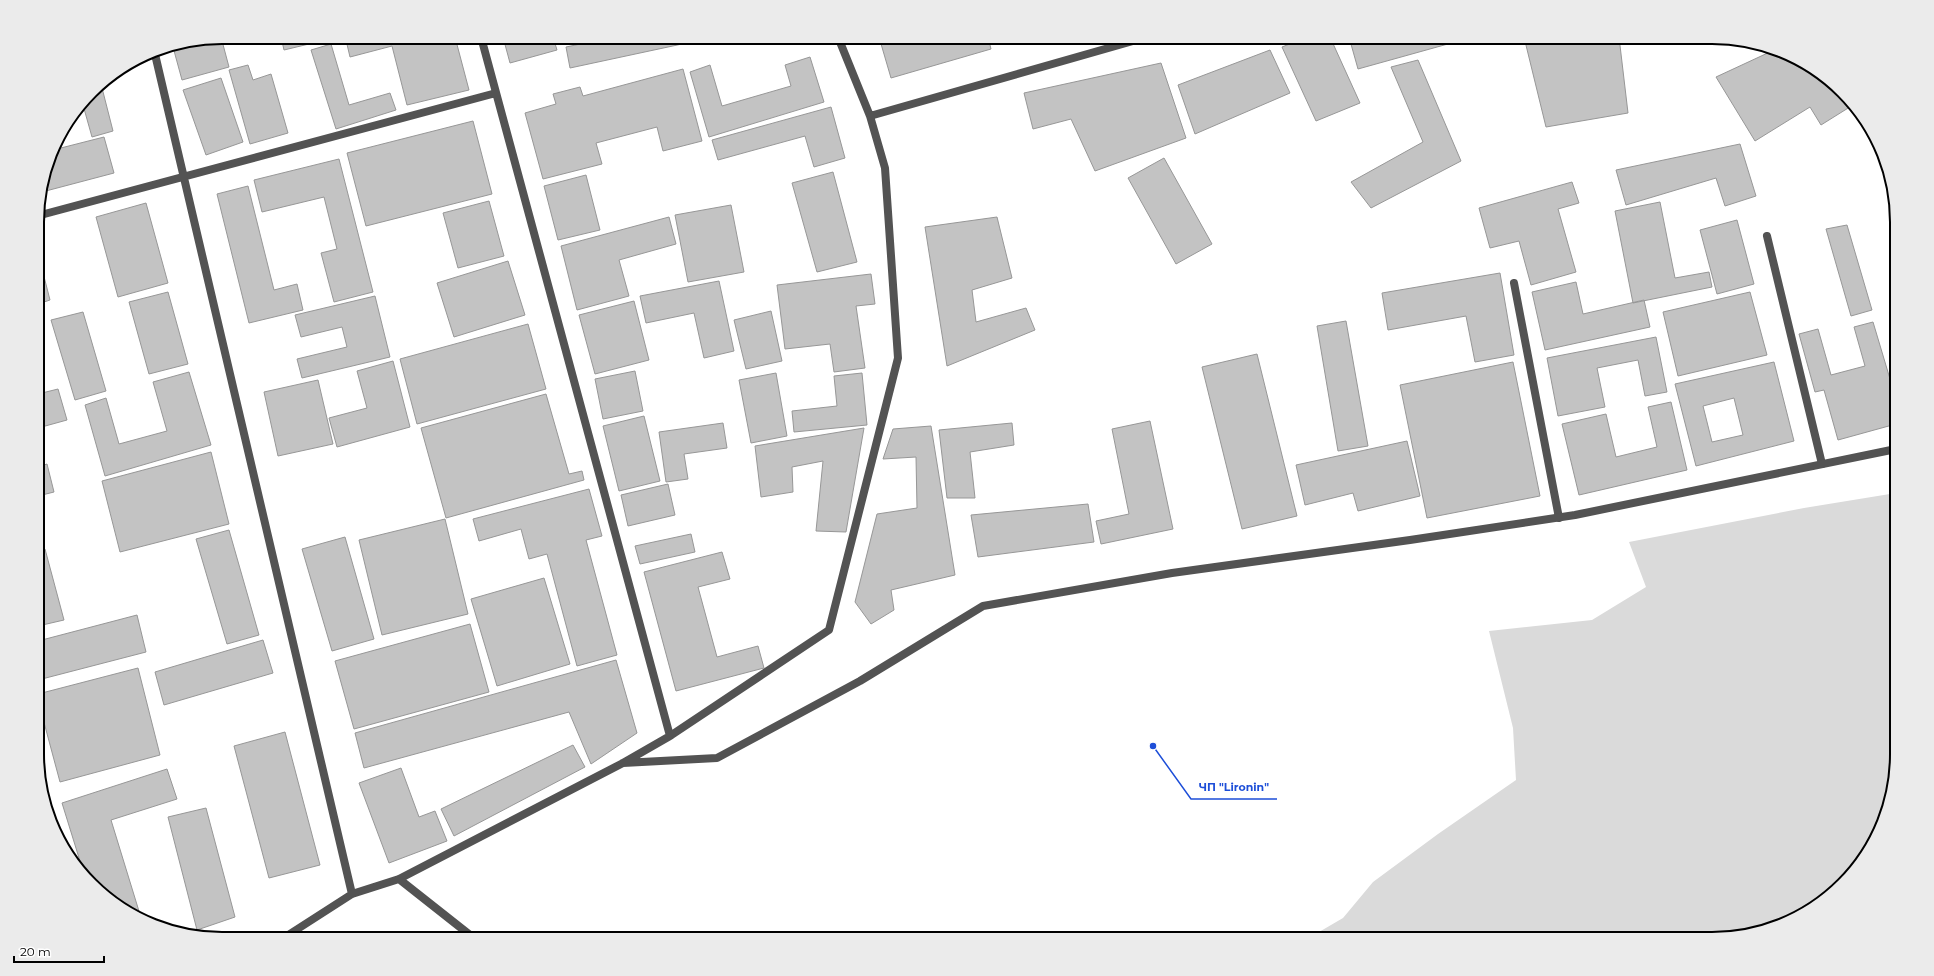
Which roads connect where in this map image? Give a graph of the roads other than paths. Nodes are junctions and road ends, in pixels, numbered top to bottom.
1 (484, 44) edge
2 (841, 44) edge
3 (1122, 44) edge
4 (156, 57) edge
5 (496, 93) junction
6 (870, 116) junction
7 (185, 176) junction
8 (44, 214) edge
9 (1767, 236) dead end
10 (1514, 283) dead end
11 (1890, 450) edge
12 (1822, 464) junction
13 (1559, 518) junction
14 (670, 736) junction
15 (623, 764) junction
16 (399, 879) junction
17 (352, 894) junction
18 (293, 932) edge
19 (466, 932) edge

1 - 5 street
2 - 6 street
3 - 6 street
4 - 7 street
5 - 7 street
5 - 14 street
6 - 14 street
7 - 8 street
7 - 17 street
9 - 12 street
10 - 13 street
11 - 12 street
12 - 13 street
13 - 15 street
14 - 15 street
15 - 16 street
16 - 17 street
16 - 19 street
17 - 18 street

